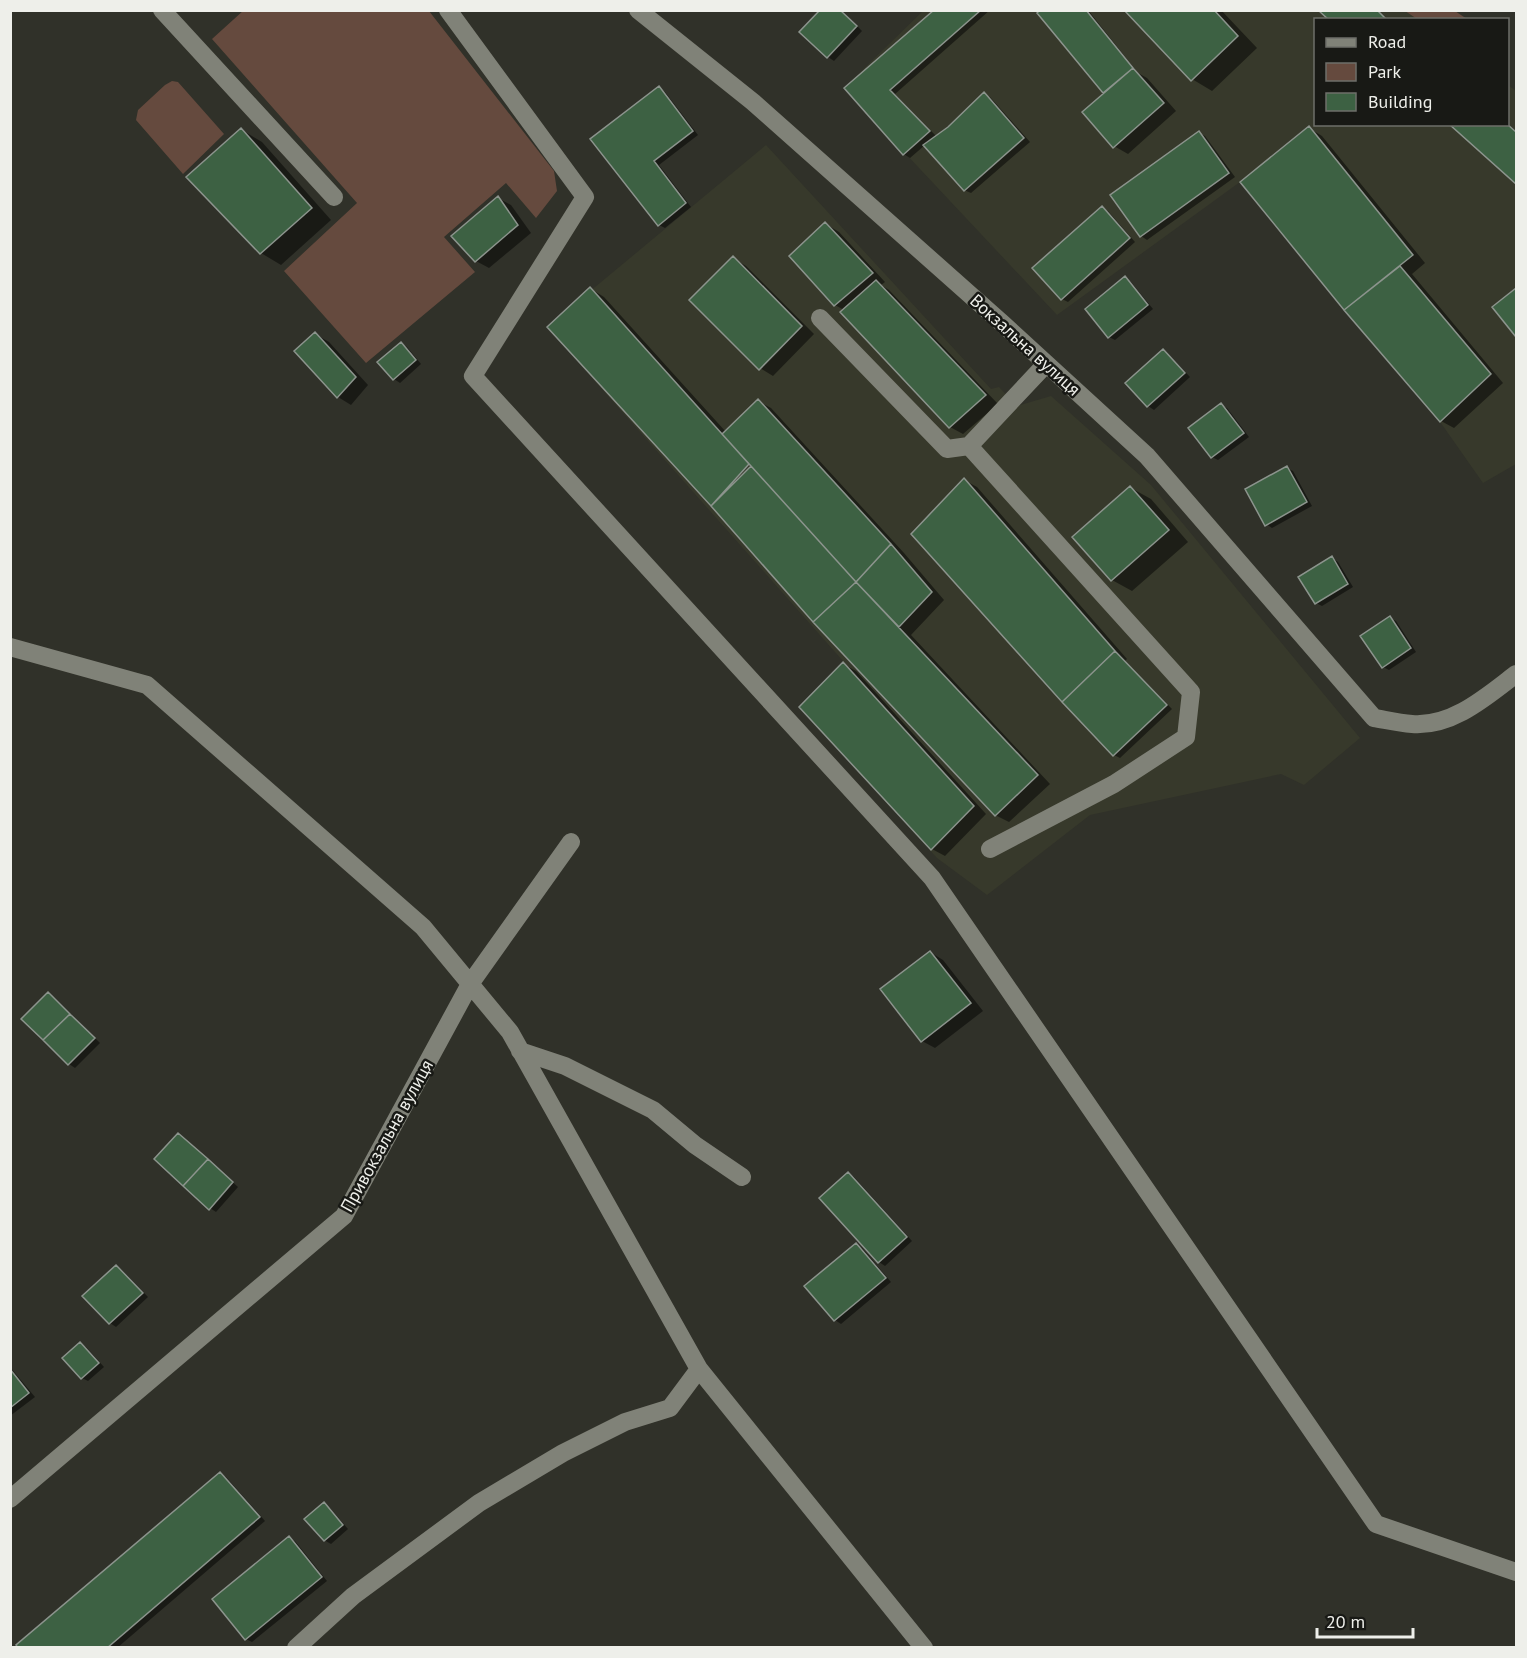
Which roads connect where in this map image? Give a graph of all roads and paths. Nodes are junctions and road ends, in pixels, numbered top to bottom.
1 (162, 10) edge
2 (448, 10) edge
3 (638, 10) edge
4 (334, 197) dead end
5 (820, 318) dead end
6 (1046, 364) junction
7 (969, 446) junction
8 (10, 647) edge
9 (1516, 674) edge
10 (571, 842) dead end
11 (990, 849) dead end
12 (470, 984) junction
13 (520, 1051) junction
14 (742, 1177) dead end
15 (699, 1369) junction
16 (10, 1499) edge
17 (1516, 1572) edge
18 (296, 1647) edge
19 (924, 1647) edge

1 - 4 street
2 - 17 street
3 - 6 street, Вокзальна вулиця
5 - 7 street
6 - 7 street
6 - 9 street, Вокзальна вулиця
7 - 11 street
8 - 12 street
10 - 12 street, Привокзальна вулиця
12 - 13 street
12 - 16 street, Привокзальна вулиця
13 - 14 street
13 - 15 street
15 - 18 street
15 - 19 street

